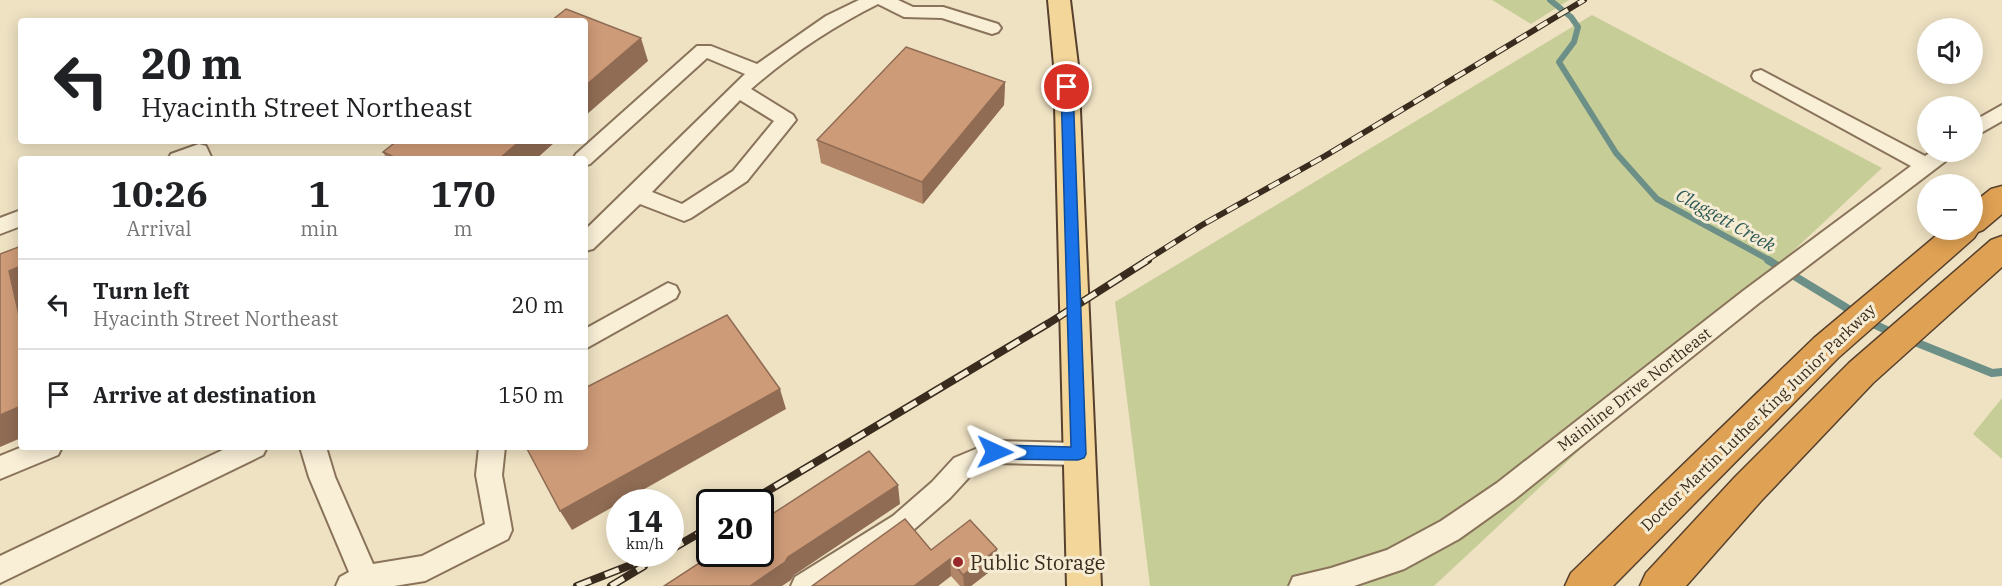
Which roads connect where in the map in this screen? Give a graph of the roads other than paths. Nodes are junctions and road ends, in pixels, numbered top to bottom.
1 (873, 0) edge
2 (884, 0) edge
3 (1059, 0) edge
4 (992, 28) dead end
5 (759, 72) junction
6 (1761, 76) dead end
7 (738, 90) junction
8 (2002, 112) edge
9 (1983, 124) edge
10 (186, 156) edge
11 (201, 156) edge
12 (586, 156) edge
13 (1930, 162) edge
14 (1926, 165) junction
15 (637, 194) junction
16 (2002, 197) edge
17 (1983, 213) edge
18 (18, 219) edge
19 (0, 226) edge
20 (588, 240) edge
21 (1952, 240) edge
22 (2002, 248) edge
23 (668, 292) dead end
24 (588, 338) edge
25 (42, 450) edge
26 (248, 450) edge
27 (315, 450) edge
28 (492, 450) edge
29 (1078, 454) junction
30 (0, 468) edge
31 (0, 570) edge
32 (357, 582) edge
33 (805, 586) edge
34 (1084, 586) edge
35 (1304, 586) edge
36 (1584, 586) edge
37 (1660, 586) edge

1 - 5 street
2 - 4 street
3 - 29 main road
5 - 7 street
5 - 12 street
6 - 14 street
7 - 15 street
7 - 15 street
8 - 9 street
10 - 11 street
13 - 14 street, Mainline Drive Northeast
14 - 35 street, Mainline Drive Northeast
15 - 20 street
16 - 17 highway
18 - 19 street
21 - 36 highway, Doctor Martin Luther King Junior Parkway
22 - 37 highway
23 - 24 street
25 - 30 street
26 - 31 street
27 - 32 street
28 - 32 street
29 - 33 street
29 - 34 main road

